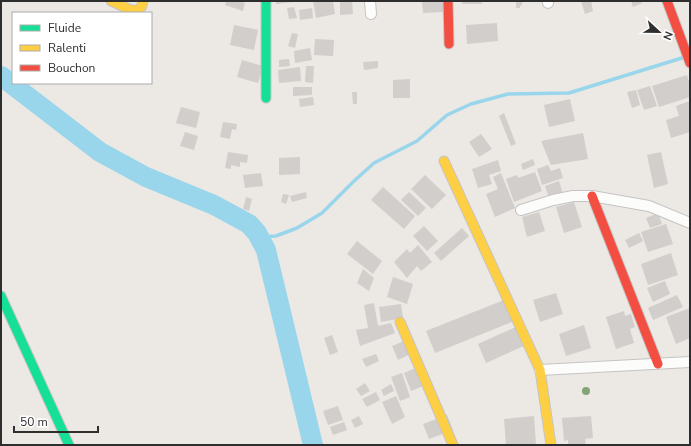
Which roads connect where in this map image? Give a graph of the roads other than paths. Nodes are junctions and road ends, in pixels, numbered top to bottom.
1 (111, 1) edge
2 (143, 1) edge
3 (266, 1) edge
4 (370, 1) edge
5 (448, 1) edge
6 (667, 1) edge
7 (371, 14) dead end
8 (449, 44) dead end
9 (690, 63) edge
10 (266, 98) dead end
11 (444, 161) dead end
12 (592, 196) junction
13 (521, 210) dead end
14 (690, 223) edge
15 (1, 296) edge
16 (400, 322) dead end
17 (690, 362) edge
18 (658, 364) junction
19 (540, 370) junction
20 (69, 445) edge
21 (453, 445) edge
22 (551, 445) edge

1 - 2 street
3 - 10 street
4 - 7 street
5 - 8 street
6 - 9 street
11 - 19 street
12 - 13 street
12 - 14 street
12 - 18 street
15 - 20 street
16 - 21 street
17 - 18 street
18 - 19 street
19 - 22 street

